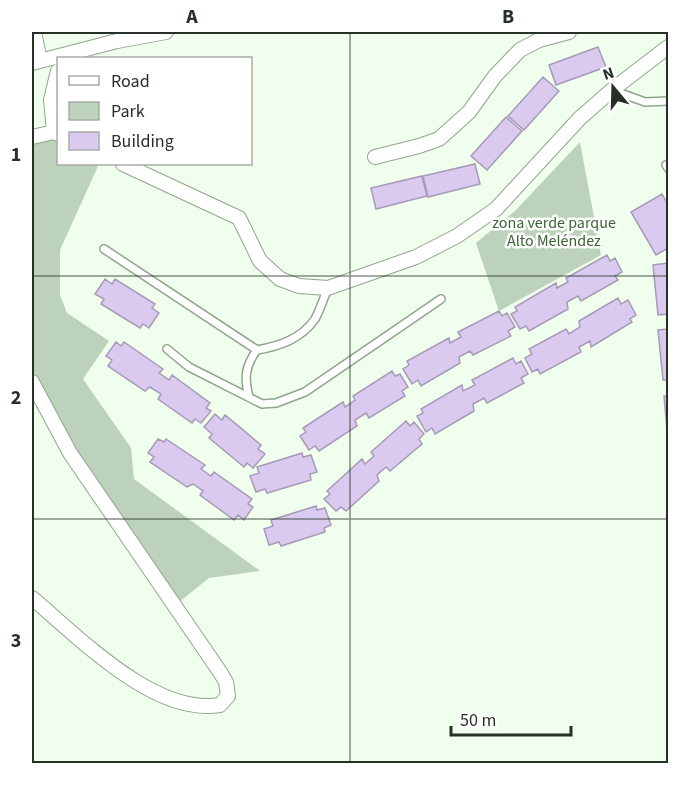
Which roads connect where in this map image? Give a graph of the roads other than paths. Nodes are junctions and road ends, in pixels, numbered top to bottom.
1 (34, 32) edge
2 (166, 32) edge
3 (568, 32) edge
4 (669, 46) edge
5 (62, 56) edge
6 (57, 57) edge
7 (36, 62) edge
8 (57, 75) edge
9 (612, 90) junction
10 (669, 101) edge
11 (56, 133) edge
12 (32, 137) edge
13 (375, 157) dead end
14 (125, 165) edge
15 (104, 249) dead end
16 (328, 288) junction
17 (441, 299) dead end
18 (167, 349) dead end
19 (257, 350) junction
20 (32, 382) edge
21 (249, 397) junction
22 (32, 598) edge

1 - 7 street
2 - 5 street
3 - 13 street
4 - 9 street
6 - 7 street
8 - 11 street
9 - 10 lane
9 - 16 street
11 - 12 street
14 - 16 street
15 - 19 lane
16 - 19 lane
17 - 21 lane
18 - 21 lane
19 - 21 lane
20 - 22 street

